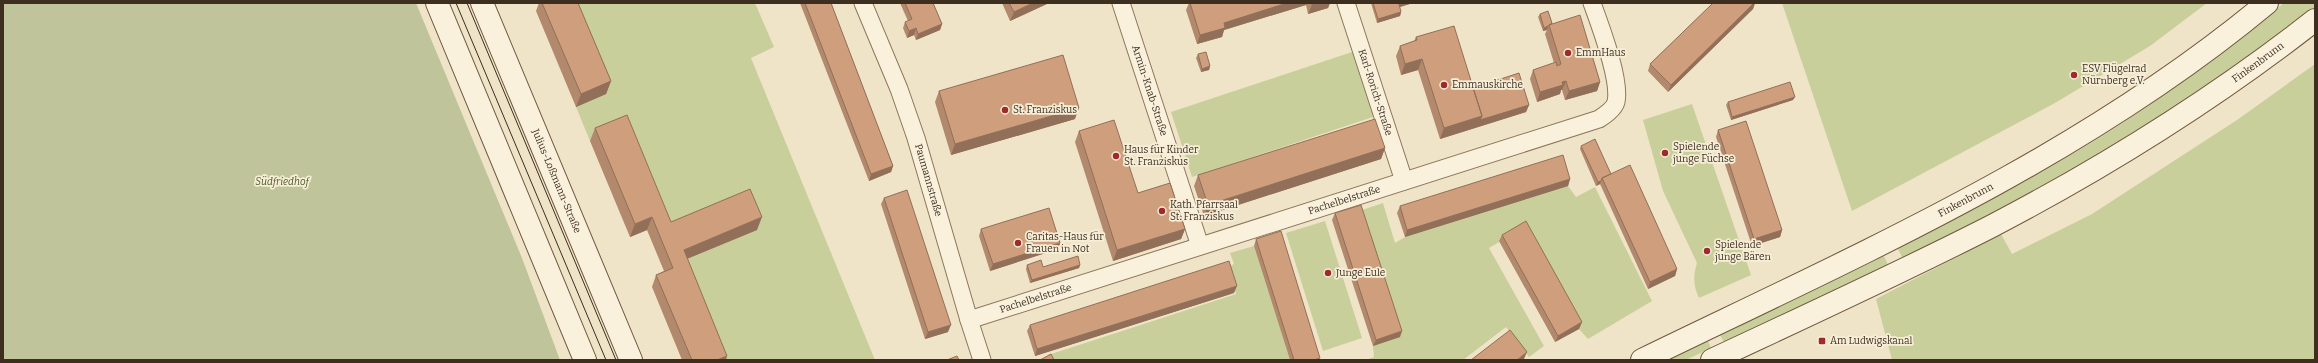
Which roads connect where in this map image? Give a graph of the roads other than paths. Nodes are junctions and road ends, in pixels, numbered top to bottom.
1 (437, 3) edge
2 (482, 3) edge
3 (863, 3) edge
4 (1121, 3) edge
5 (1346, 3) edge
6 (1592, 3) edge
7 (2267, 3) edge
8 (2315, 20) edge
9 (1404, 181) junction
10 (1200, 246) junction
11 (968, 320) junction
12 (586, 360) edge
13 (631, 360) edge
14 (982, 360) edge
15 (1642, 360) edge
16 (1712, 360) edge

1 - 12 main road
2 - 13 main road, Julius-Loßmann-Straße
3 - 11 street, Paumannstraße
4 - 10 street, Armin-Knab-Straße
5 - 9 street, Karl-Rorich-Straße
6 - 9 street, Pachelbelstraße
7 - 15 main road, Finkenbrunn
8 - 16 main road, Finkenbrunn
9 - 10 street, Pachelbelstraße
10 - 11 street, Pachelbelstraße
11 - 14 street, Paumannstraße

